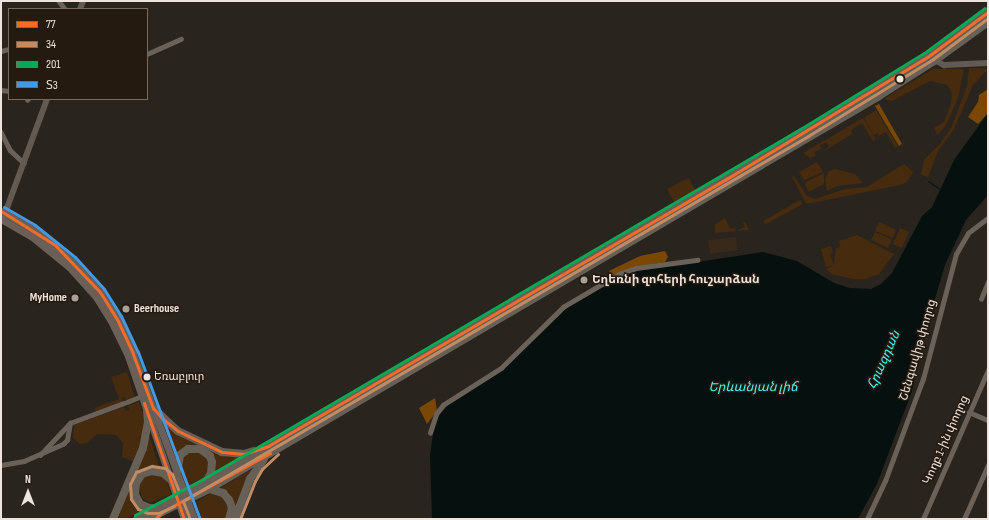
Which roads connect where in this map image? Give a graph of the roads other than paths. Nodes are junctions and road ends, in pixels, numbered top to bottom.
1 (988, 11) edge
2 (988, 22) edge
3 (181, 39) dead end
4 (148, 54) edge
5 (932, 58) junction
6 (988, 63) edge
7 (47, 100) edge
8 (1, 132) edge
9 (24, 163) junction
10 (2, 216) edge
11 (988, 218) edge
12 (53, 248) junction
13 (697, 260) dead end
14 (988, 282) edge
15 (980, 299) dead end
16 (502, 360) dead end
17 (509, 360) junction
18 (988, 370) edge
19 (142, 396) junction
20 (150, 410) junction
21 (969, 412) junction
22 (988, 420) edge
23 (70, 423) junction
24 (430, 433) dead end
25 (269, 450) junction
26 (40, 455) junction
27 (1, 464) edge
28 (988, 465) edge
29 (177, 474) junction
30 (169, 478) junction
31 (207, 486) junction
32 (161, 510) junction
33 (113, 519) edge
34 (136, 519) edge
35 (150, 519) edge
36 (156, 519) edge
37 (184, 519) edge
38 (194, 519) edge
39 (230, 519) edge
40 (235, 519) edge
41 (867, 519) edge
42 (922, 519) edge
43 (964, 519) edge

1 - 5 highway
2 - 5 highway
3 - 4 street
5 - 6 street
5 - 25 highway
7 - 9 street
8 - 9 street
9 - 10 street
10 - 12 main road
11 - 41 street, Շենգավիթ փողոց
12 - 19 main road
12 - 20 main road
13 - 17 street
14 - 15 street
16 - 17 street
17 - 24 street
18 - 21 street, Կողբ 1-ին փողոց
19 - 20 main road
19 - 23 street
20 - 25 highway
20 - 29 main road
20 - 30 main road
20 - 33 highway
21 - 22 street
21 - 42 street, Կողբ 1-ին փողոց
23 - 26 street
23 - 26 street
25 - 31 highway
25 - 40 highway
26 - 27 street
28 - 43 street
29 - 31 highway
29 - 38 main road
30 - 32 highway
30 - 37 main road
31 - 32 highway, bridge
31 - 39 highway
32 - 34 highway
32 - 35 highway
32 - 36 highway

